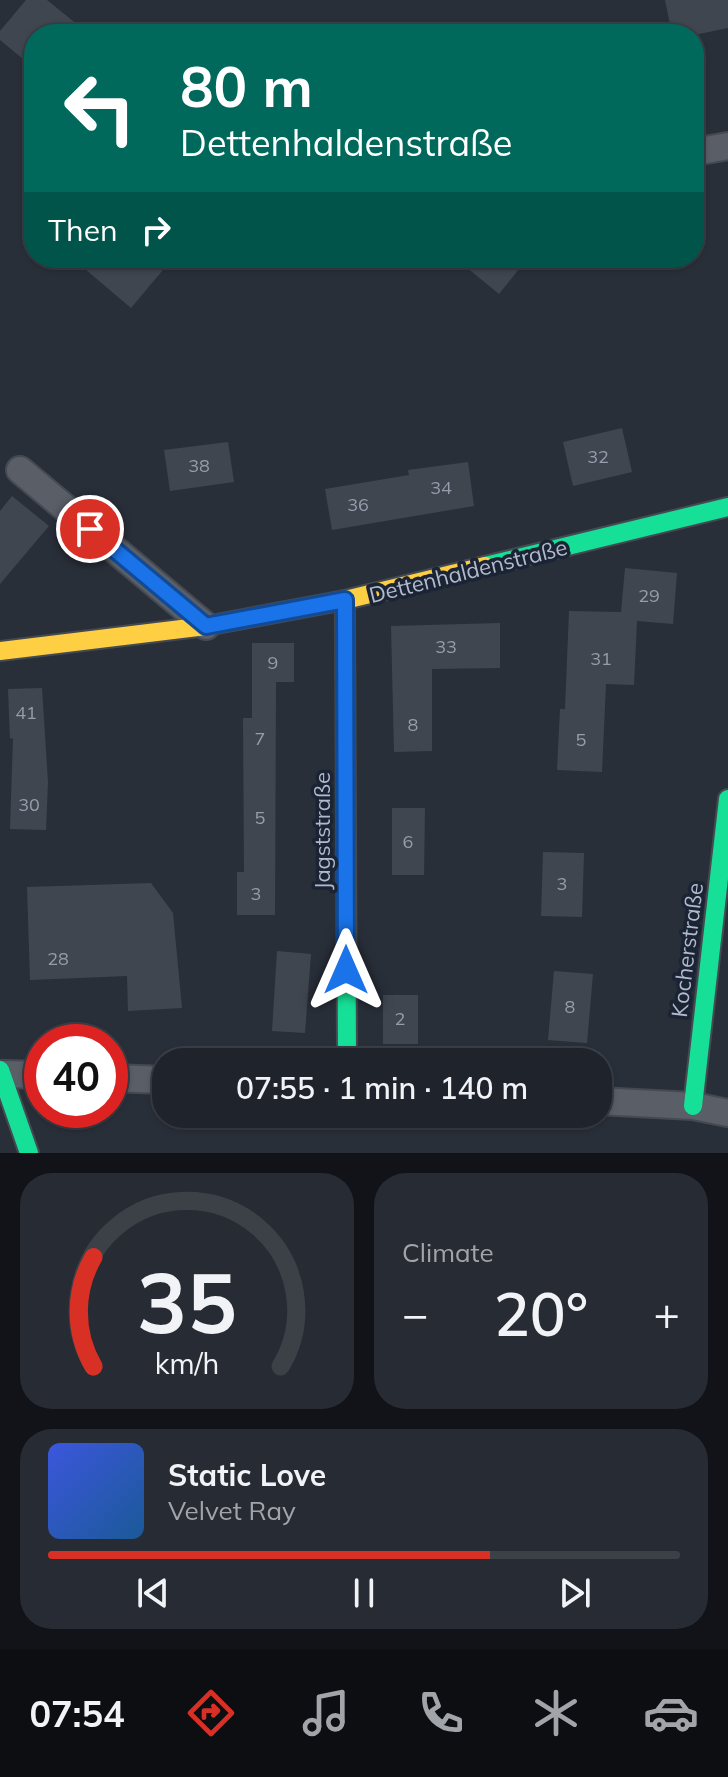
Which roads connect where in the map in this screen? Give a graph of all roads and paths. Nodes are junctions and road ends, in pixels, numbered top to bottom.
1 (728, 146) edge
2 (704, 150) edge
3 (20, 470) dead end
4 (728, 507) edge
5 (345, 600) junction
6 (206, 626) junction
7 (0, 651) edge
8 (728, 799) edge
9 (347, 1048) edge
10 (1, 1072) edge
11 (24, 1074) edge
12 (128, 1079) edge
13 (152, 1080) edge
14 (612, 1102) edge
15 (693, 1106) junction
16 (728, 1113) edge
17 (29, 1153) edge

1 - 2 street
3 - 6 street
4 - 5 street, Dettenhaldenstraße
5 - 6 street, Dettenhaldenstraße
5 - 9 street, Jagststraße
6 - 7 street, Dettenhaldenstraße
8 - 15 street, Kocherstraße
10 - 11 street
10 - 17 street
12 - 13 street
14 - 15 street
15 - 16 street

